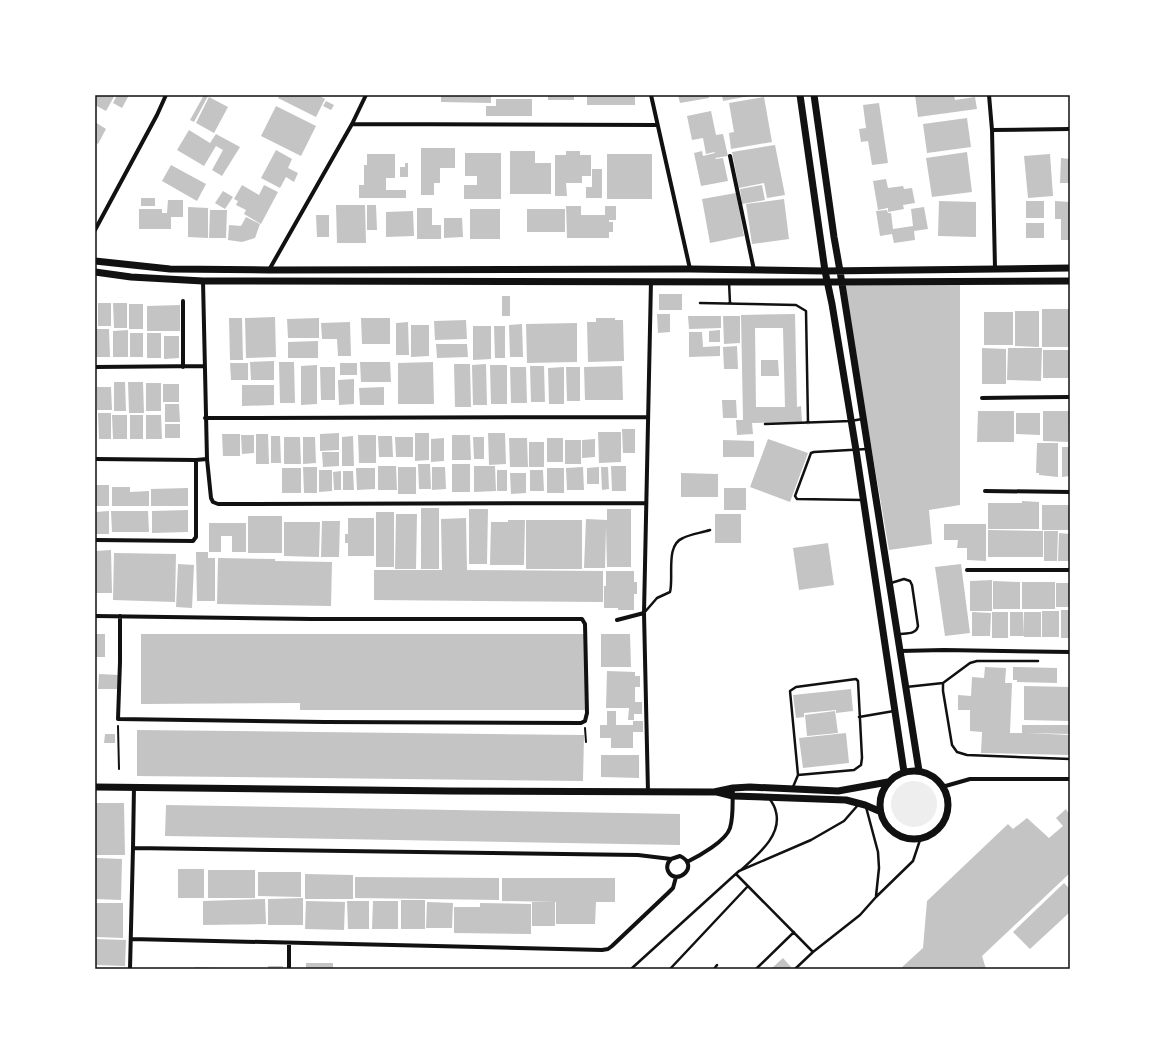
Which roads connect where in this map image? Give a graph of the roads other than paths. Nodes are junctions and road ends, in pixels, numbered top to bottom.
1 (166, 95) edge
2 (366, 95) edge
3 (651, 95) edge
4 (800, 95) edge
5 (814, 95) edge
6 (989, 95) edge
7 (352, 124) junction
8 (657, 125) junction
9 (1070, 129) edge
10 (992, 130) junction
11 (730, 156) dead end
12 (95, 230) edge
13 (95, 261) edge
14 (995, 268) junction
15 (1070, 268) edge
16 (690, 269) junction
17 (269, 270) junction
18 (754, 270) junction
19 (825, 271) junction
20 (840, 271) junction
21 (95, 272) edge
22 (203, 281) junction
23 (651, 281) junction
24 (842, 281) junction
25 (1070, 281) edge
26 (729, 282) junction
27 (828, 282) junction
28 (183, 301) dead end
29 (700, 303) dead end
30 (730, 304) junction
31 (204, 366) junction
32 (95, 367) edge
33 (182, 367) junction
34 (1070, 397) edge
35 (982, 398) dead end
36 (648, 417) junction
37 (205, 418) junction
38 (864, 419) junction
39 (851, 421) junction
40 (808, 423) junction
41 (765, 424) dead end
42 (868, 449) junction
43 (856, 450) junction
44 (207, 458) junction
45 (95, 459) edge
46 (196, 460) junction
47 (985, 491) dead end
48 (1070, 492) edge
49 (863, 500) junction
50 (646, 503) junction
51 (881, 529) junction
52 (710, 530) dead end
53 (868, 531) junction
54 (95, 540) edge
55 (967, 570) dead end
56 (1070, 570) edge
57 (890, 583) junction
58 (892, 597) junction
59 (878, 599) junction
60 (644, 613) junction
61 (95, 616) edge
62 (120, 616) junction
63 (617, 620) dead end
64 (897, 634) junction
65 (900, 651) junction
66 (1070, 652) edge
67 (1038, 662) dead end
68 (943, 683) junction
69 (906, 687) junction
70 (896, 710) junction
71 (860, 717) junction
72 (1070, 759) edge
73 (919, 771) junction
74 (904, 772) junction
75 (798, 775) junction
76 (1070, 779) edge
77 (888, 782) junction
78 (134, 786) junction
79 (95, 787) edge
80 (942, 787) junction
81 (733, 788) junction
82 (793, 789) junction
83 (648, 792) junction
84 (714, 792) junction
85 (733, 796) junction
86 (768, 796) junction
87 (862, 804) junction
88 (879, 811) junction
89 (920, 840) junction
90 (133, 848) junction
91 (671, 859) junction
92 (687, 862) junction
93 (739, 872) junction
94 (736, 874) junction
95 (676, 877) junction
96 (748, 886) junction
97 (876, 897) junction
98 (794, 932) junction
99 (131, 939) junction
100 (289, 944) junction
101 (813, 952) junction
102 (718, 965) dead end
103 (130, 969) edge
104 (288, 969) edge
105 (631, 969) edge
106 (670, 969) edge
107 (714, 969) edge
108 (756, 969) edge
109 (795, 969) edge

1 - 12 street
2 - 7 street
3 - 8 street
4 - 19 main road
5 - 20 main road
6 - 10 street
7 - 8 street
7 - 17 street
8 - 16 street
9 - 10 street
10 - 14 street
11 - 18 street
13 - 17 main road
14 - 15 main road
14 - 20 main road
16 - 17 main road
16 - 18 main road
18 - 19 main road
19 - 20 main road
19 - 27 main road
20 - 24 main road
21 - 22 main road
22 - 23 main road
22 - 31 street
23 - 26 main road
23 - 36 street
24 - 25 main road
24 - 27 main road
24 - 38 main road
26 - 27 main road
26 - 30 lane
27 - 39 main road
28 - 33 street
29 - 30 lane
30 - 40 lane
31 - 33 street
31 - 37 street
32 - 33 street
34 - 35 street
36 - 37 street
36 - 50 street
37 - 44 street
38 - 39 lane
38 - 42 main road
39 - 40 lane
39 - 43 main road
40 - 41 lane
42 - 43 lane
42 - 51 main road
43 - 49 main road
43 - 49 lane
44 - 46 street
44 - 50 street
45 - 46 street
46 - 54 street
47 - 48 street
49 - 53 main road
50 - 60 street
51 - 53 main road
51 - 57 main road
52 - 60 lane
53 - 59 main road
55 - 56 street
57 - 58 main road
57 - 64 lane
58 - 59 main road
58 - 64 main road
59 - 70 main road
60 - 63 street
60 - 83 street
61 - 62 street
62 - 62 street
64 - 65 main road
65 - 66 street
65 - 69 main road
67 - 68 lane
68 - 69 lane
68 - 72 lane
69 - 73 main road
70 - 71 lane
70 - 74 main road
71 - 75 lane
71 - 75 lane
73 - 74 main road
73 - 80 main road
74 - 77 main road
75 - 82 lane
76 - 80 street
77 - 82 main road
77 - 88 main road
78 - 79 main road
78 - 83 main road
78 - 90 street
80 - 89 main road
81 - 82 main road
81 - 84 main road
81 - 85 street
83 - 84 main road
84 - 85 main road
85 - 86 main road
85 - 92 street
86 - 87 main road
86 - 93 lane
87 - 88 main road
87 - 93 lane
87 - 97 lane
88 - 89 main road
89 - 97 lane
90 - 91 street
90 - 99 street
91 - 92 street
91 - 95 street
92 - 95 street
93 - 94 lane
94 - 96 lane
94 - 105 lane
95 - 100 street
96 - 98 lane
96 - 106 lane
97 - 101 lane
98 - 101 lane
98 - 108 lane
99 - 100 street
99 - 103 street
100 - 104 street
101 - 109 lane
102 - 107 lane

